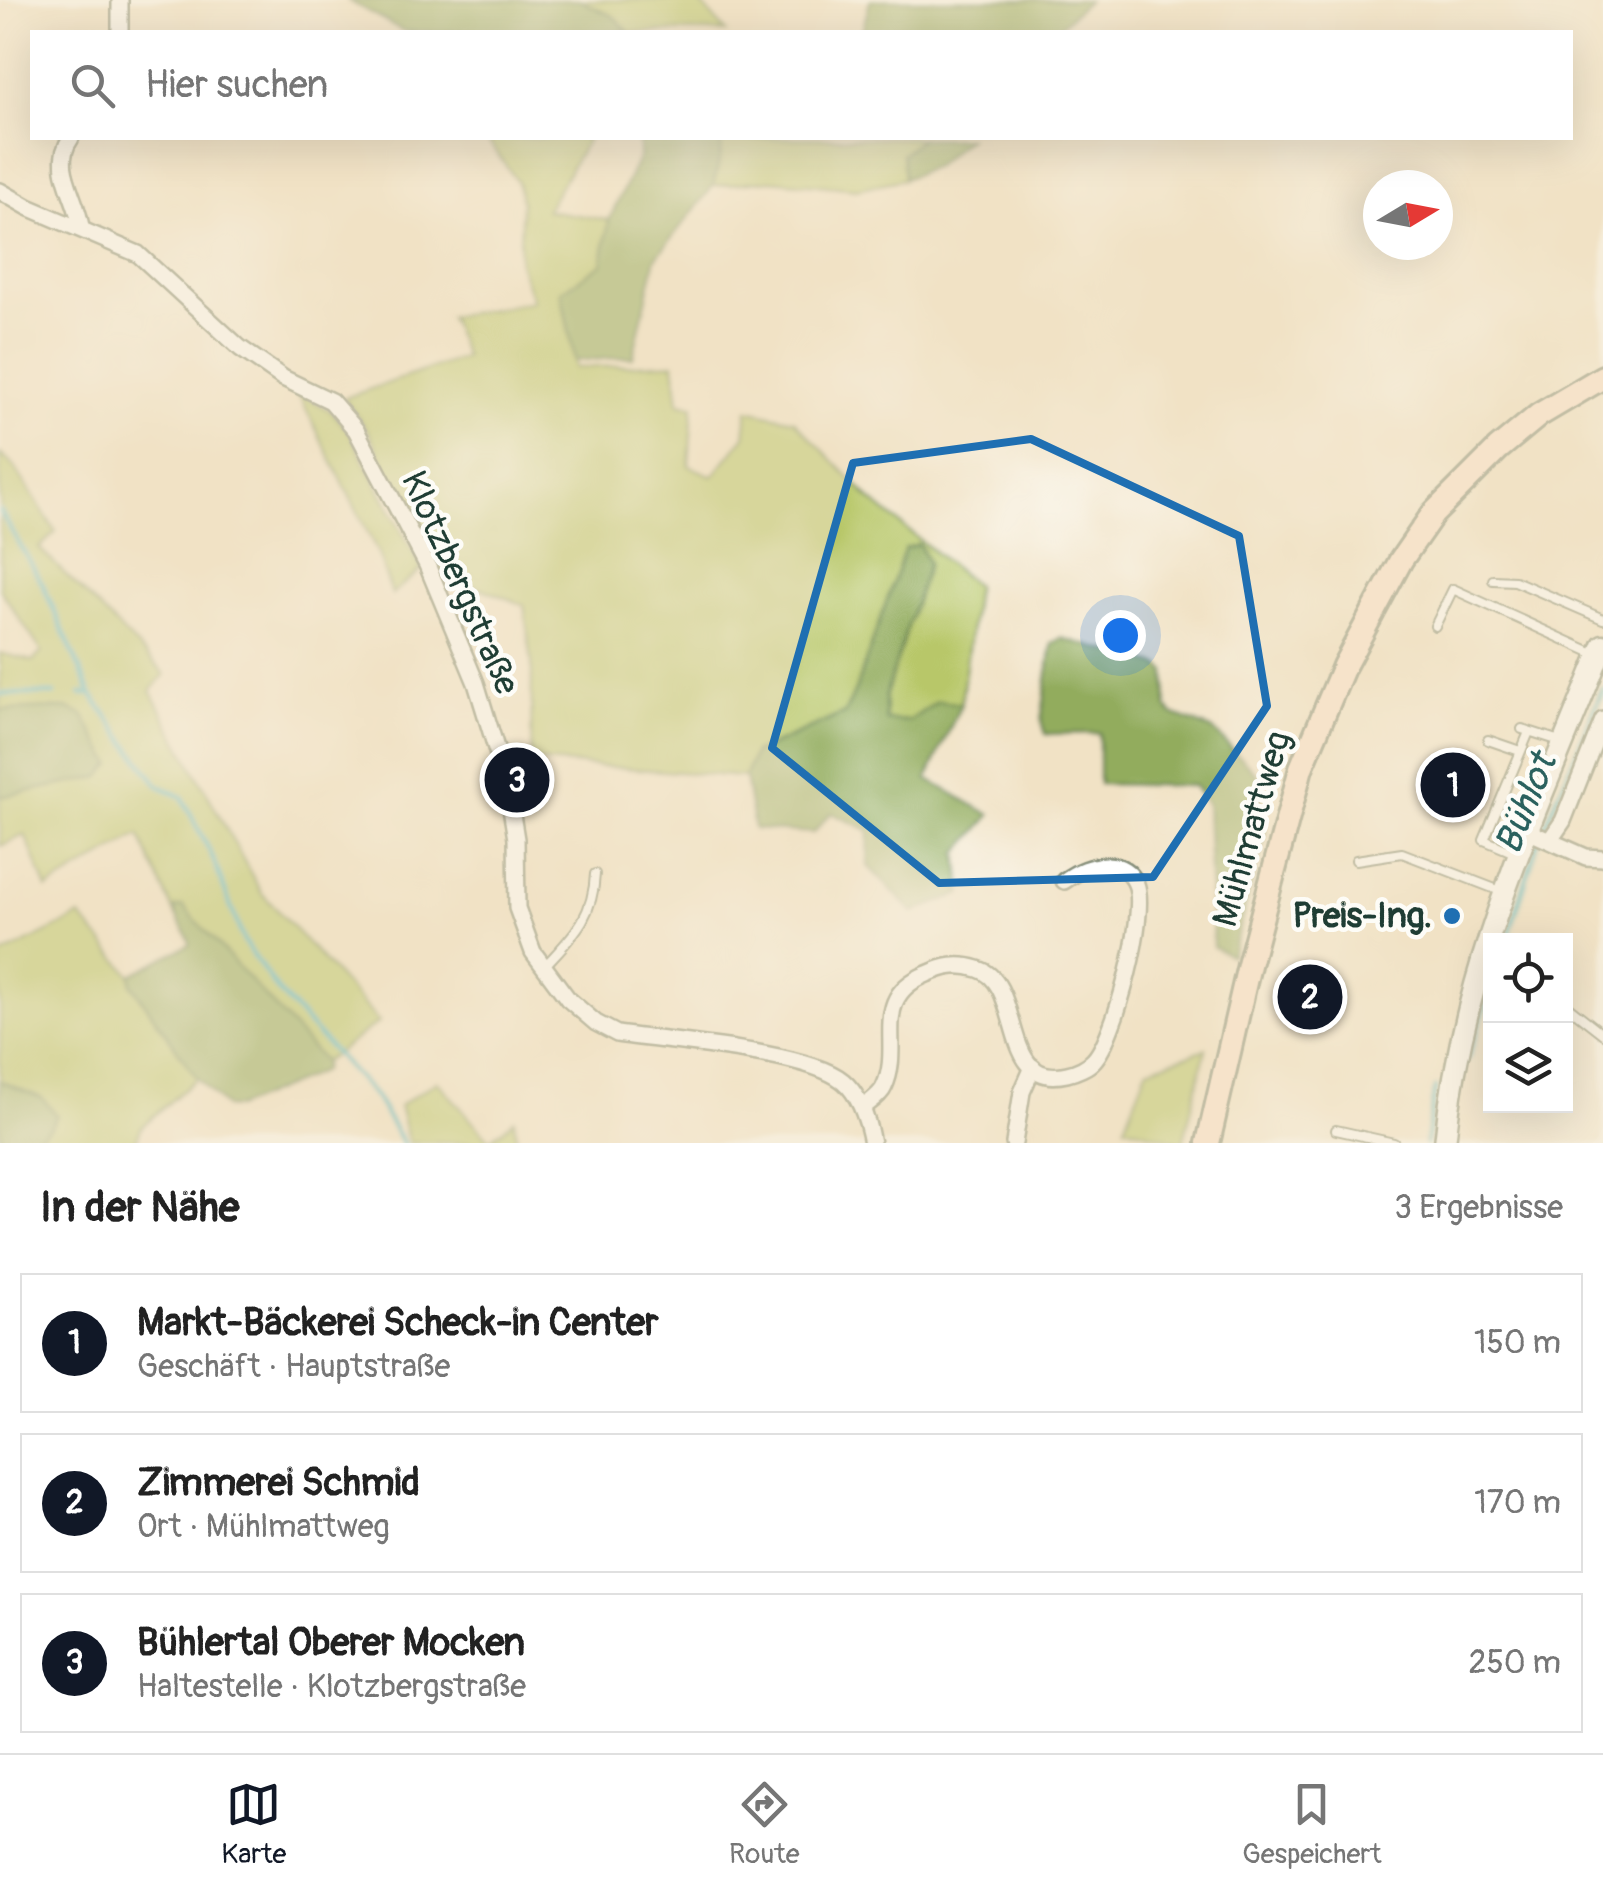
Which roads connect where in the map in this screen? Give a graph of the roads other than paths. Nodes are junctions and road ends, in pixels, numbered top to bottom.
1 (120, 0) edge
2 (120, 30) edge
3 (70, 140) edge
4 (0, 190) edge
5 (81, 228) junction
6 (1603, 377) edge
7 (1493, 580) dead end
8 (1603, 618) edge
9 (1435, 626) dead end
10 (1601, 650) edge
11 (1603, 720) edge
12 (1488, 740) dead end
13 (1563, 742) junction
14 (1520, 751) junction
15 (1530, 832) junction
16 (1550, 840) junction
17 (1517, 853) junction
18 (1603, 858) edge
19 (1356, 860) dead end
20 (595, 874) dead end
21 (1064, 881) dead end
22 (1503, 892) junction
23 (1495, 933) edge
24 (544, 968) junction
25 (1483, 984) edge
26 (1573, 1010) edge
27 (1603, 1034) edge
28 (1033, 1067) junction
29 (862, 1108) junction
30 (1336, 1130) dead end
31 (872, 1143) edge
32 (1014, 1143) edge
33 (1208, 1143) edge
34 (1394, 1143) edge
35 (1445, 1143) edge

1 - 2 street
3 - 5 street
4 - 5 street, Klotzbergstraße
5 - 24 street, Klotzbergstraße
6 - 33 main road, Mühlmattweg
7 - 8 lane
9 - 10 lane
10 - 13 street
11 - 16 street
12 - 14 lane
13 - 14 lane
13 - 15 street
14 - 17 lane
15 - 16 street
15 - 17 street
16 - 18 street
17 - 22 street
19 - 22 lane
20 - 24 lane
21 - 28 street
22 - 23 street
24 - 29 street, Klotzbergstraße
25 - 35 street
26 - 27 lane
28 - 29 street
28 - 32 street
29 - 31 street, Klotzbergstraße
30 - 34 lane

